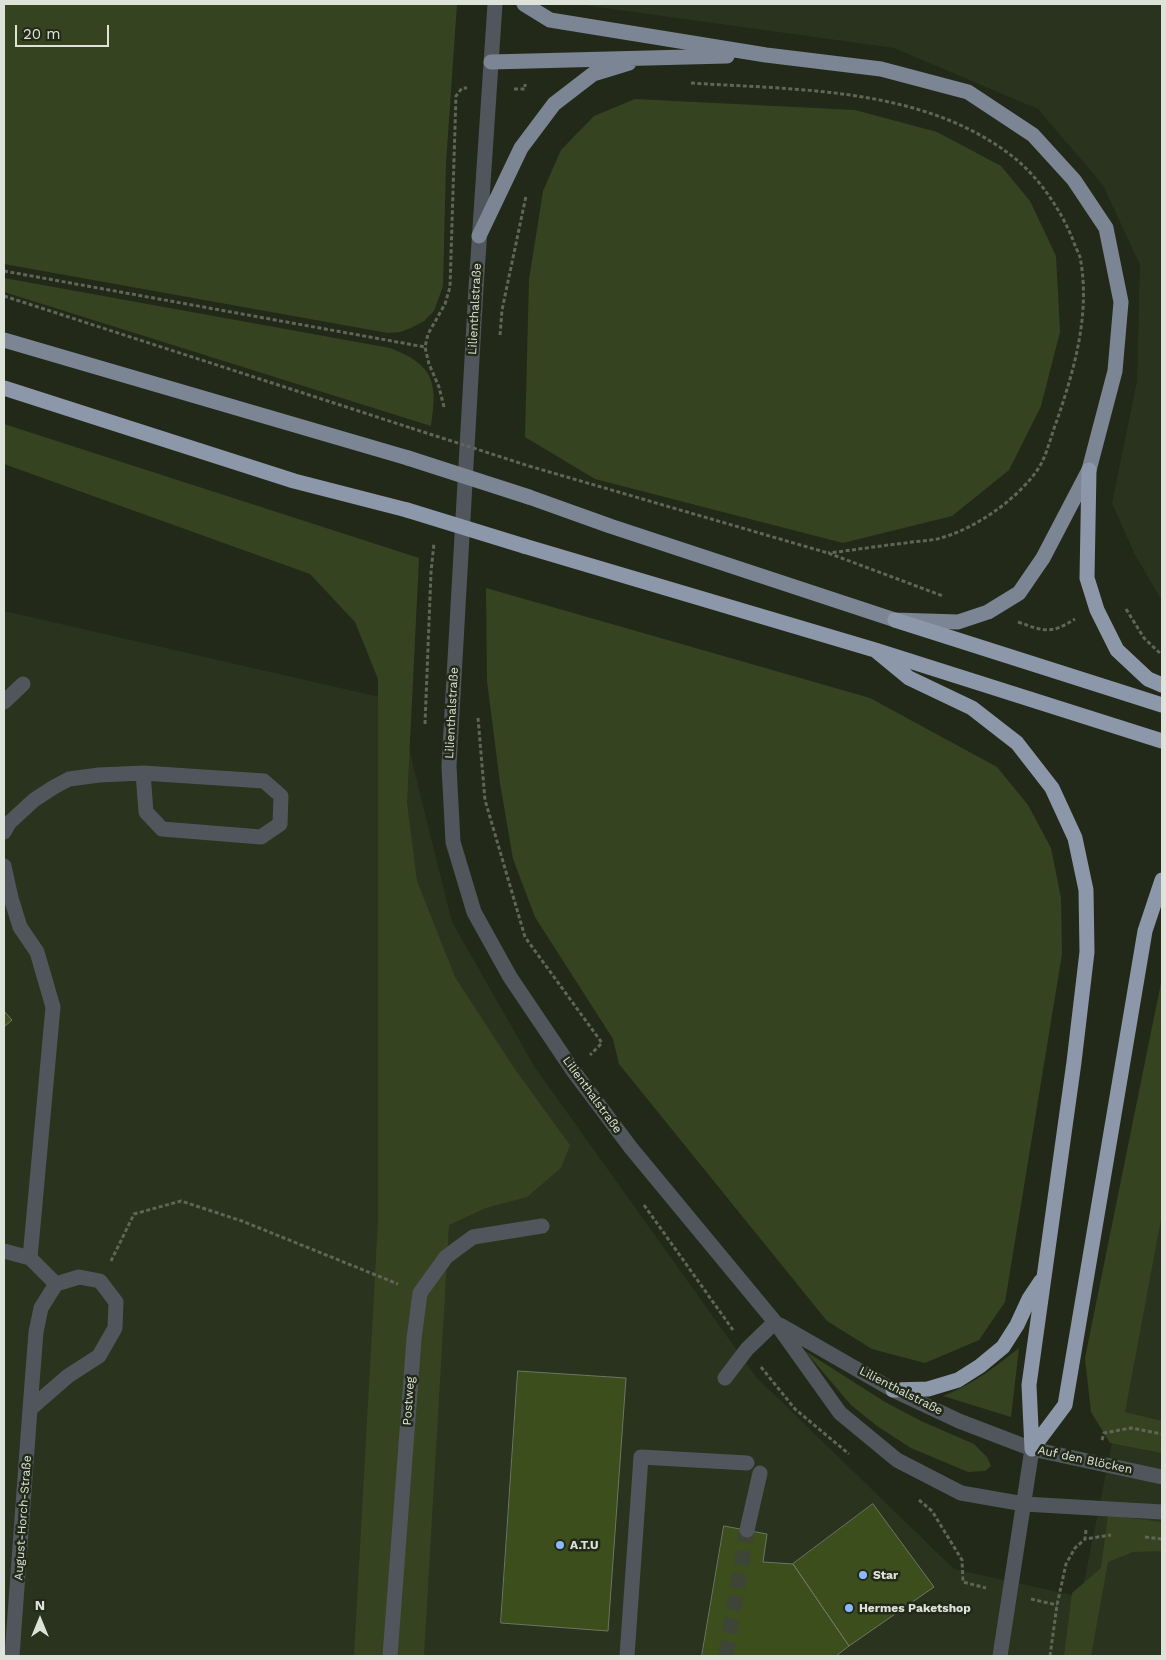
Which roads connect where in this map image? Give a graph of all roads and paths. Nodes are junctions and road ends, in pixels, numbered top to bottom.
1 (495, 4) edge
2 (524, 4) edge
3 (766, 54) junction
4 (643, 58) junction
5 (526, 61) junction
6 (491, 62) junction
7 (690, 83) dead end
8 (490, 88) junction
9 (525, 89) junction
10 (554, 104) junction
11 (527, 194) dead end
12 (479, 236) junction
13 (4, 271) edge
14 (4, 296) edge
15 (499, 338) dead end
16 (4, 340) edge
17 (425, 347) junction
18 (4, 388) edge
19 (445, 416) dead end
20 (444, 436) dead end
21 (443, 446) dead end
22 (489, 451) dead end
23 (488, 461) dead end
24 (1089, 470) junction
25 (434, 543) dead end
26 (828, 553) junction
27 (943, 596) dead end
28 (895, 620) junction
29 (875, 650) junction
30 (23, 684) dead end
31 (1162, 685) edge
32 (4, 702) edge
33 (1162, 705) edge
34 (478, 716) dead end
35 (425, 729) dead end
36 (1162, 740) edge
37 (142, 773) junction
38 (4, 832) edge
39 (4, 866) edge
40 (1162, 880) edge
41 (574, 1072) junction
42 (639, 1198) dead end
43 (542, 1226) dead end
44 (4, 1251) edge
45 (30, 1258) junction
46 (1043, 1278) junction
47 (100, 1281) junction
48 (56, 1284) junction
49 (420, 1293) junction
50 (775, 1322) junction
51 (747, 1349) junction
52 (725, 1378) dead end
53 (893, 1390) junction
54 (30, 1409) junction
55 (1032, 1449) junction
56 (856, 1458) dead end
57 (747, 1463) dead end
58 (760, 1473) dead end
59 (1162, 1477) edge
60 (916, 1498) dead end
61 (1024, 1504) junction
62 (1162, 1512) edge
63 (747, 1530) tunnel mouth
64 (1085, 1540) dead end
65 (963, 1582) dead end
66 (12, 1656) edge
67 (390, 1656) edge
68 (627, 1656) edge
69 (1000, 1656) edge
70 (1050, 1656) edge

1 - 6 street, Lilienthalstraße
2 - 3 main road
3 - 4 main road
3 - 24 main road
4 - 5 main road
4 - 10 main road
5 - 6 main road
5 - 9 path
6 - 8 street, Lilienthalstraße
7 - 26 path
8 - 9 path
8 - 12 street, Lilienthalstraße
8 - 17 path
9 - 10 path
10 - 12 main road
11 - 15 path
12 - 41 street, Lilienthalstraße
13 - 17 path
14 - 26 path, bridge
16 - 28 main road, bridge
17 - 19 path
18 - 29 highway, bridge
20 - 21 path
22 - 23 path
24 - 28 main road
24 - 31 highway
25 - 35 path
26 - 27 path
28 - 33 highway
29 - 36 highway
29 - 46 highway
30 - 32 street
34 - 41 path
37 - 37 street
37 - 38 street
39 - 45 street
40 - 55 highway
41 - 50 street, Lilienthalstraße
42 - 51 path
43 - 49 street, Postweg
44 - 45 street
45 - 48 street
46 - 53 highway
46 - 55 highway
47 - 48 street
47 - 49 path
47 - 54 street
48 - 54 street, August-Horch-Straße
49 - 67 street, Postweg
50 - 51 street
50 - 53 street, Lilienthalstraße
50 - 61 street, Lilienthalstraße
51 - 52 street
51 - 56 path
53 - 55 street, Lilienthalstraße
54 - 66 street, August-Horch-Straße
55 - 59 street, Auf den Blöcken
55 - 61 street, Auf den Blöcken
57 - 68 street
58 - 63 street
60 - 65 path
61 - 62 street
61 - 69 street, Auf den Blöcken
64 - 70 path

